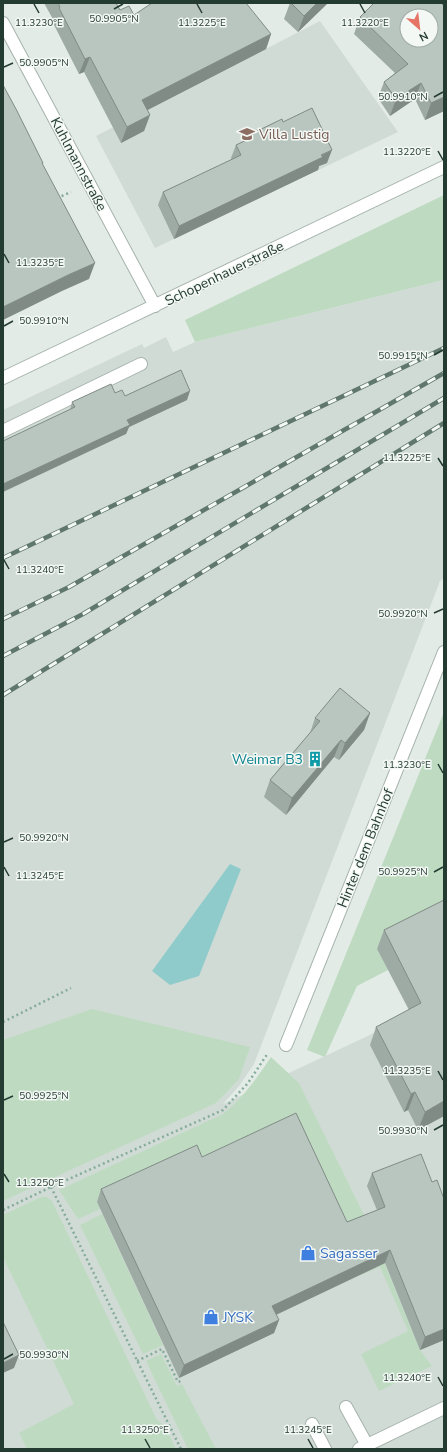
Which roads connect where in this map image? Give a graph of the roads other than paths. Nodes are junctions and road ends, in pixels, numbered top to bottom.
1 (3, 22) edge
2 (444, 167) edge
3 (155, 306) junction
4 (142, 364) dead end
5 (3, 378) edge
6 (3, 431) edge
7 (444, 652) edge
8 (286, 1045) road end
9 (346, 1407) dead end
10 (444, 1408) edge
11 (312, 1424) dead end
12 (363, 1447) edge
13 (325, 1449) edge

1 - 3 street, Kuhlmannstraße
2 - 3 street, Schopenhauerstraße
3 - 5 street, Schopenhauerstraße
4 - 6 street
7 - 8 street, Hinter dem Bahnhof
9 - 12 street
10 - 12 street
11 - 13 street

